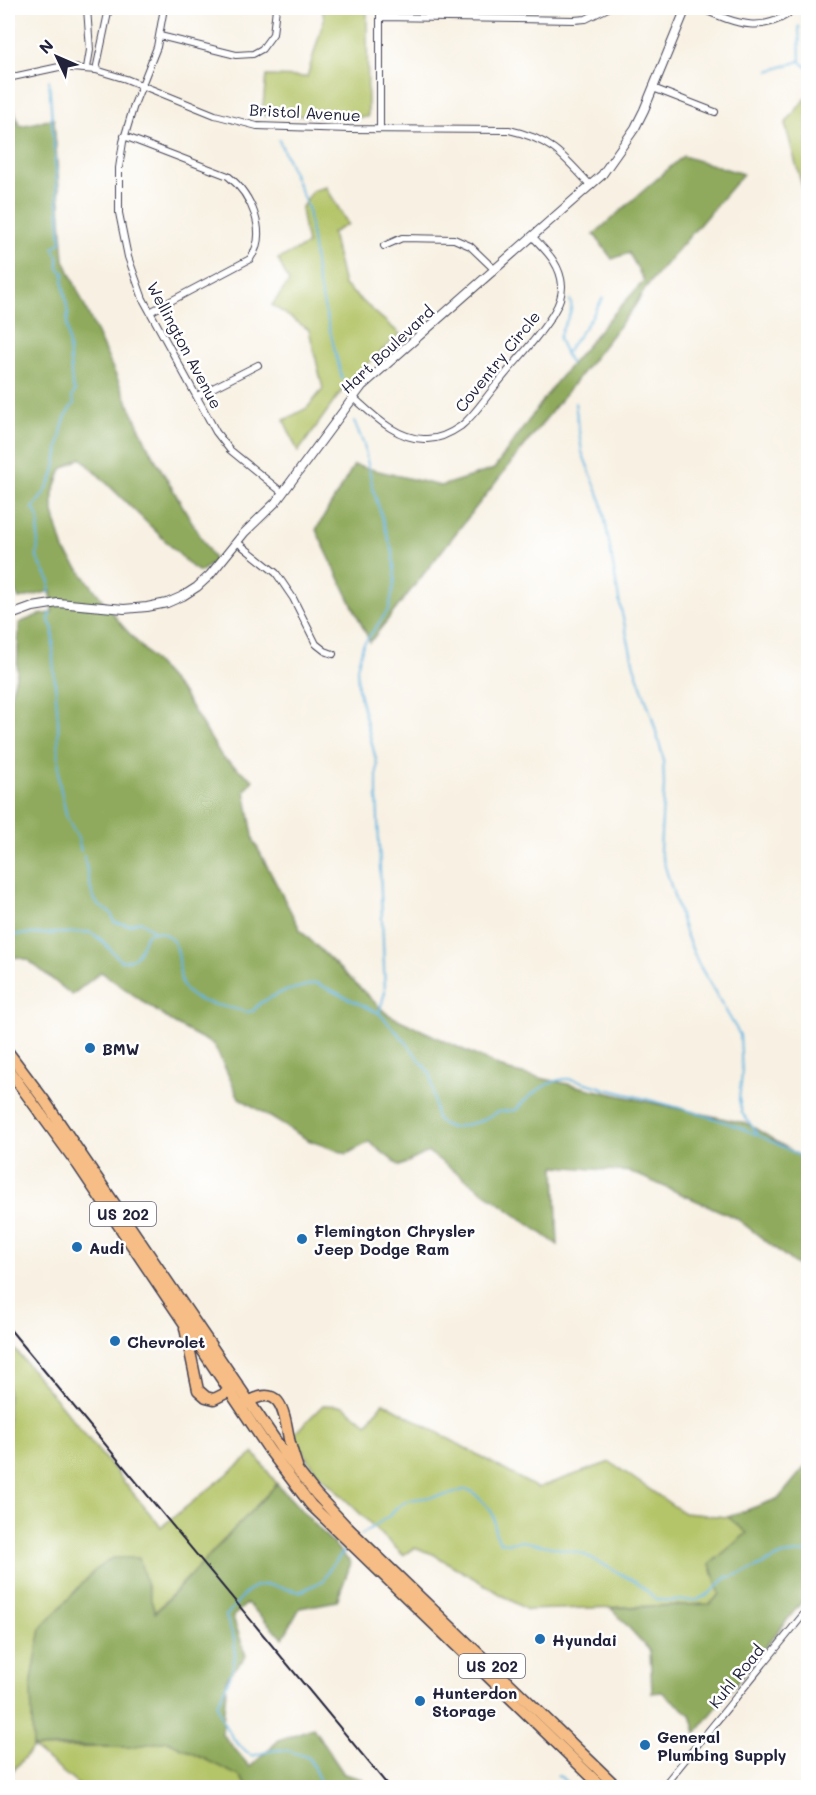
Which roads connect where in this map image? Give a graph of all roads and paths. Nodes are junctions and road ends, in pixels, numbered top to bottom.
1 (87, 8) edge
2 (109, 8) edge
3 (164, 8) edge
4 (276, 8) edge
5 (380, 8) edge
6 (608, 8) edge
7 (686, 8) edge
8 (700, 8) edge
9 (796, 8) edge
10 (380, 17) junction
11 (160, 36) junction
12 (8, 67) edge
13 (87, 68) junction
14 (96, 70) junction
15 (10, 77) edge
16 (141, 86) junction
17 (653, 88) junction
18 (715, 112) dead end
19 (380, 129) junction
20 (124, 136) junction
21 (591, 186) junction
22 (532, 236) junction
23 (384, 246) dead end
24 (494, 269) junction
25 (150, 312) junction
26 (258, 365) dead end
27 (196, 396) junction
28 (353, 397) junction
29 (283, 493) junction
30 (237, 542) junction
31 (8, 616) edge
32 (333, 654) dead end
33 (8, 1052) edge
34 (9, 1073) edge
35 (183, 1322) junction
36 (234, 1389) junction
37 (245, 1404) junction
38 (300, 1475) junction
39 (351, 1538) junction
40 (362, 1548) junction
41 (808, 1608) edge
42 (603, 1788) edge
43 (618, 1788) edge
44 (662, 1788) edge

1 - 13 street
2 - 14 street
3 - 11 street, Wellington Avenue
4 - 11 street
5 - 10 street
6 - 10 street
7 - 17 street, Hart Boulevard
8 - 9 street
10 - 19 street
11 - 16 street, Wellington Avenue
12 - 15 street
13 - 14 street, Bristol Avenue
13 - 15 street, Bristol Avenue
14 - 16 street, Bristol Avenue
16 - 19 street, Bristol Avenue
16 - 20 street, Wellington Avenue
17 - 18 street
17 - 21 street, Hart Boulevard
19 - 21 street, Bristol Avenue
20 - 25 street, Wellington Avenue
20 - 25 street
21 - 22 street, Hart Boulevard
22 - 24 street, Hart Boulevard
22 - 28 street, Coventry Circle
23 - 24 street
24 - 28 street, Hart Boulevard
25 - 27 street, Wellington Avenue
26 - 27 street
27 - 29 street, Wellington Avenue
28 - 29 street, Hart Boulevard
29 - 30 street, Hart Boulevard
30 - 31 street, Hart Boulevard
30 - 32 street
33 - 36 highway, US 202
34 - 35 highway, US 202
35 - 36 highway, US 202
35 - 36 highway
36 - 37 highway, US 202
37 - 38 highway, US 202
37 - 38 highway
37 - 39 highway, US 202
38 - 39 highway, US 202
39 - 40 highway, US 202
40 - 42 highway, US 202
40 - 43 highway, US 202
41 - 44 street, Kuhl Road

